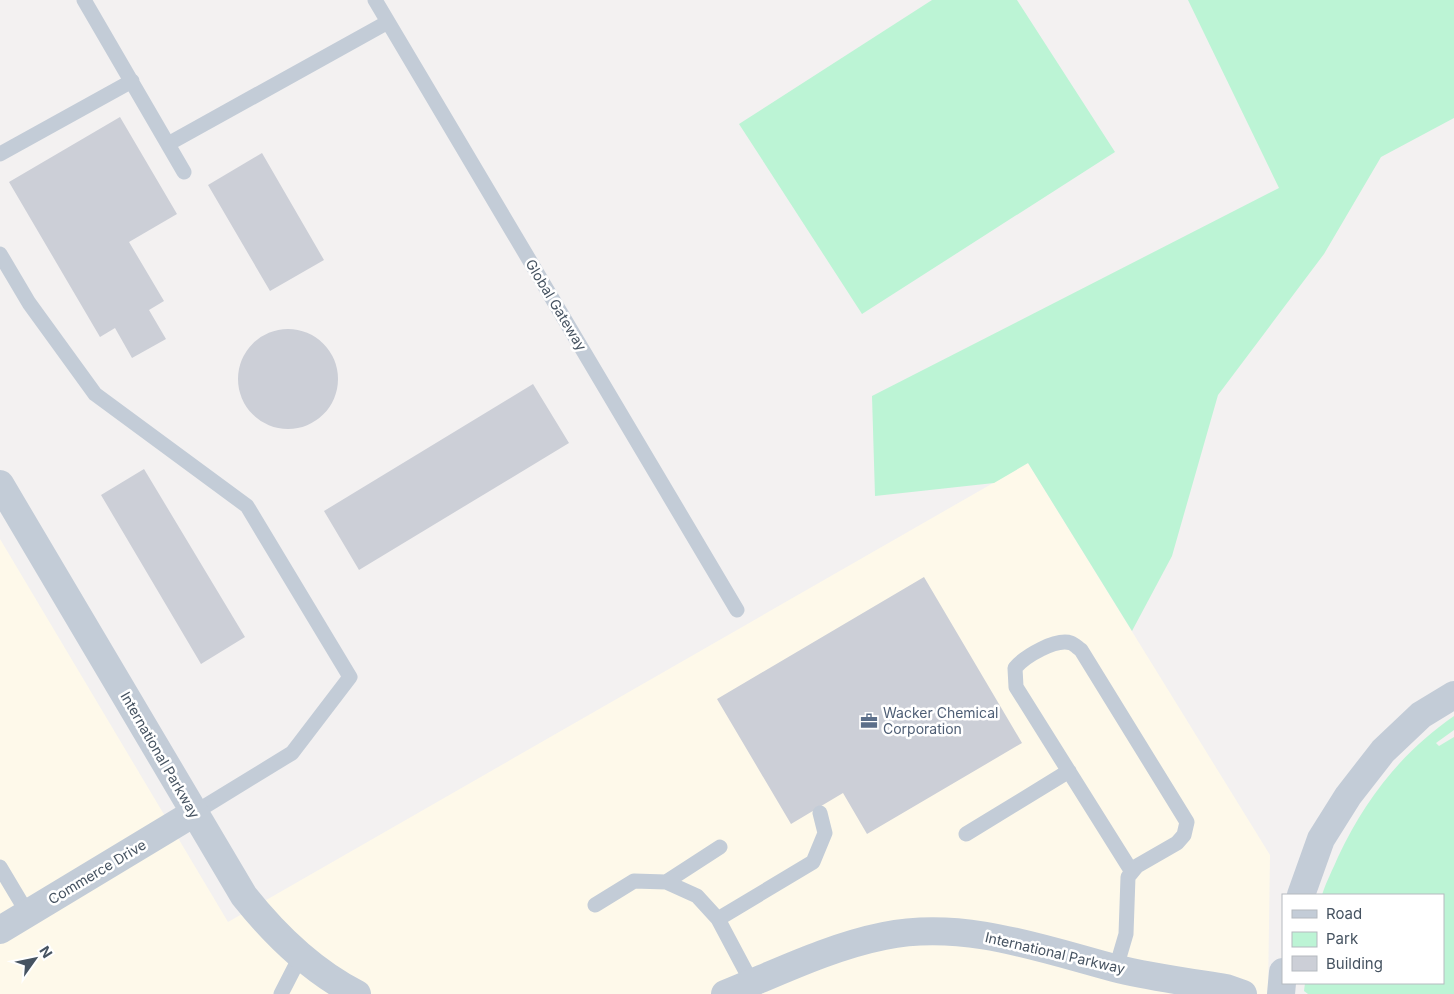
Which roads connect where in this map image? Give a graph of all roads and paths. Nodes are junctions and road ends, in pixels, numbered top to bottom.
1 (84, 0) edge
2 (375, 0) edge
3 (388, 22) junction
4 (132, 81) junction
5 (168, 144) junction
6 (0, 154) edge
7 (184, 172) dead end
8 (0, 254) edge
9 (0, 484) edge
10 (737, 610) dead end
11 (1454, 695) edge
12 (1069, 771) junction
13 (194, 813) junction
14 (820, 813) dead end
15 (966, 834) dead end
16 (720, 846) dead end
17 (0, 867) edge
18 (1132, 872) junction
19 (666, 882) junction
20 (1302, 894) edge
21 (595, 905) dead end
22 (28, 914) junction
23 (718, 919) junction
24 (0, 930) edge
25 (301, 955) junction
26 (1116, 968) junction
27 (1282, 979) edge
28 (752, 983) junction
29 (281, 994) edge
30 (357, 994) edge
31 (725, 994) edge
32 (1243, 994) edge
33 (1280, 994) edge

1 - 4 lane
2 - 3 lane, Global Gateway
3 - 5 lane
3 - 10 lane, Global Gateway
4 - 5 lane
4 - 6 lane
5 - 7 lane
8 - 13 lane
9 - 13 street, International Parkway
11 - 20 street
12 - 15 lane
12 - 18 lane
12 - 18 lane
13 - 22 street, Commerce Drive
13 - 25 street, International Parkway
14 - 23 lane
16 - 19 lane
17 - 22 lane
18 - 26 lane
19 - 21 lane
19 - 23 lane
22 - 24 street, Commerce Drive
23 - 28 lane
25 - 29 lane
25 - 30 street, International Parkway
26 - 28 street, International Parkway
26 - 32 street, International Parkway
27 - 33 street
28 - 31 street, International Parkway

